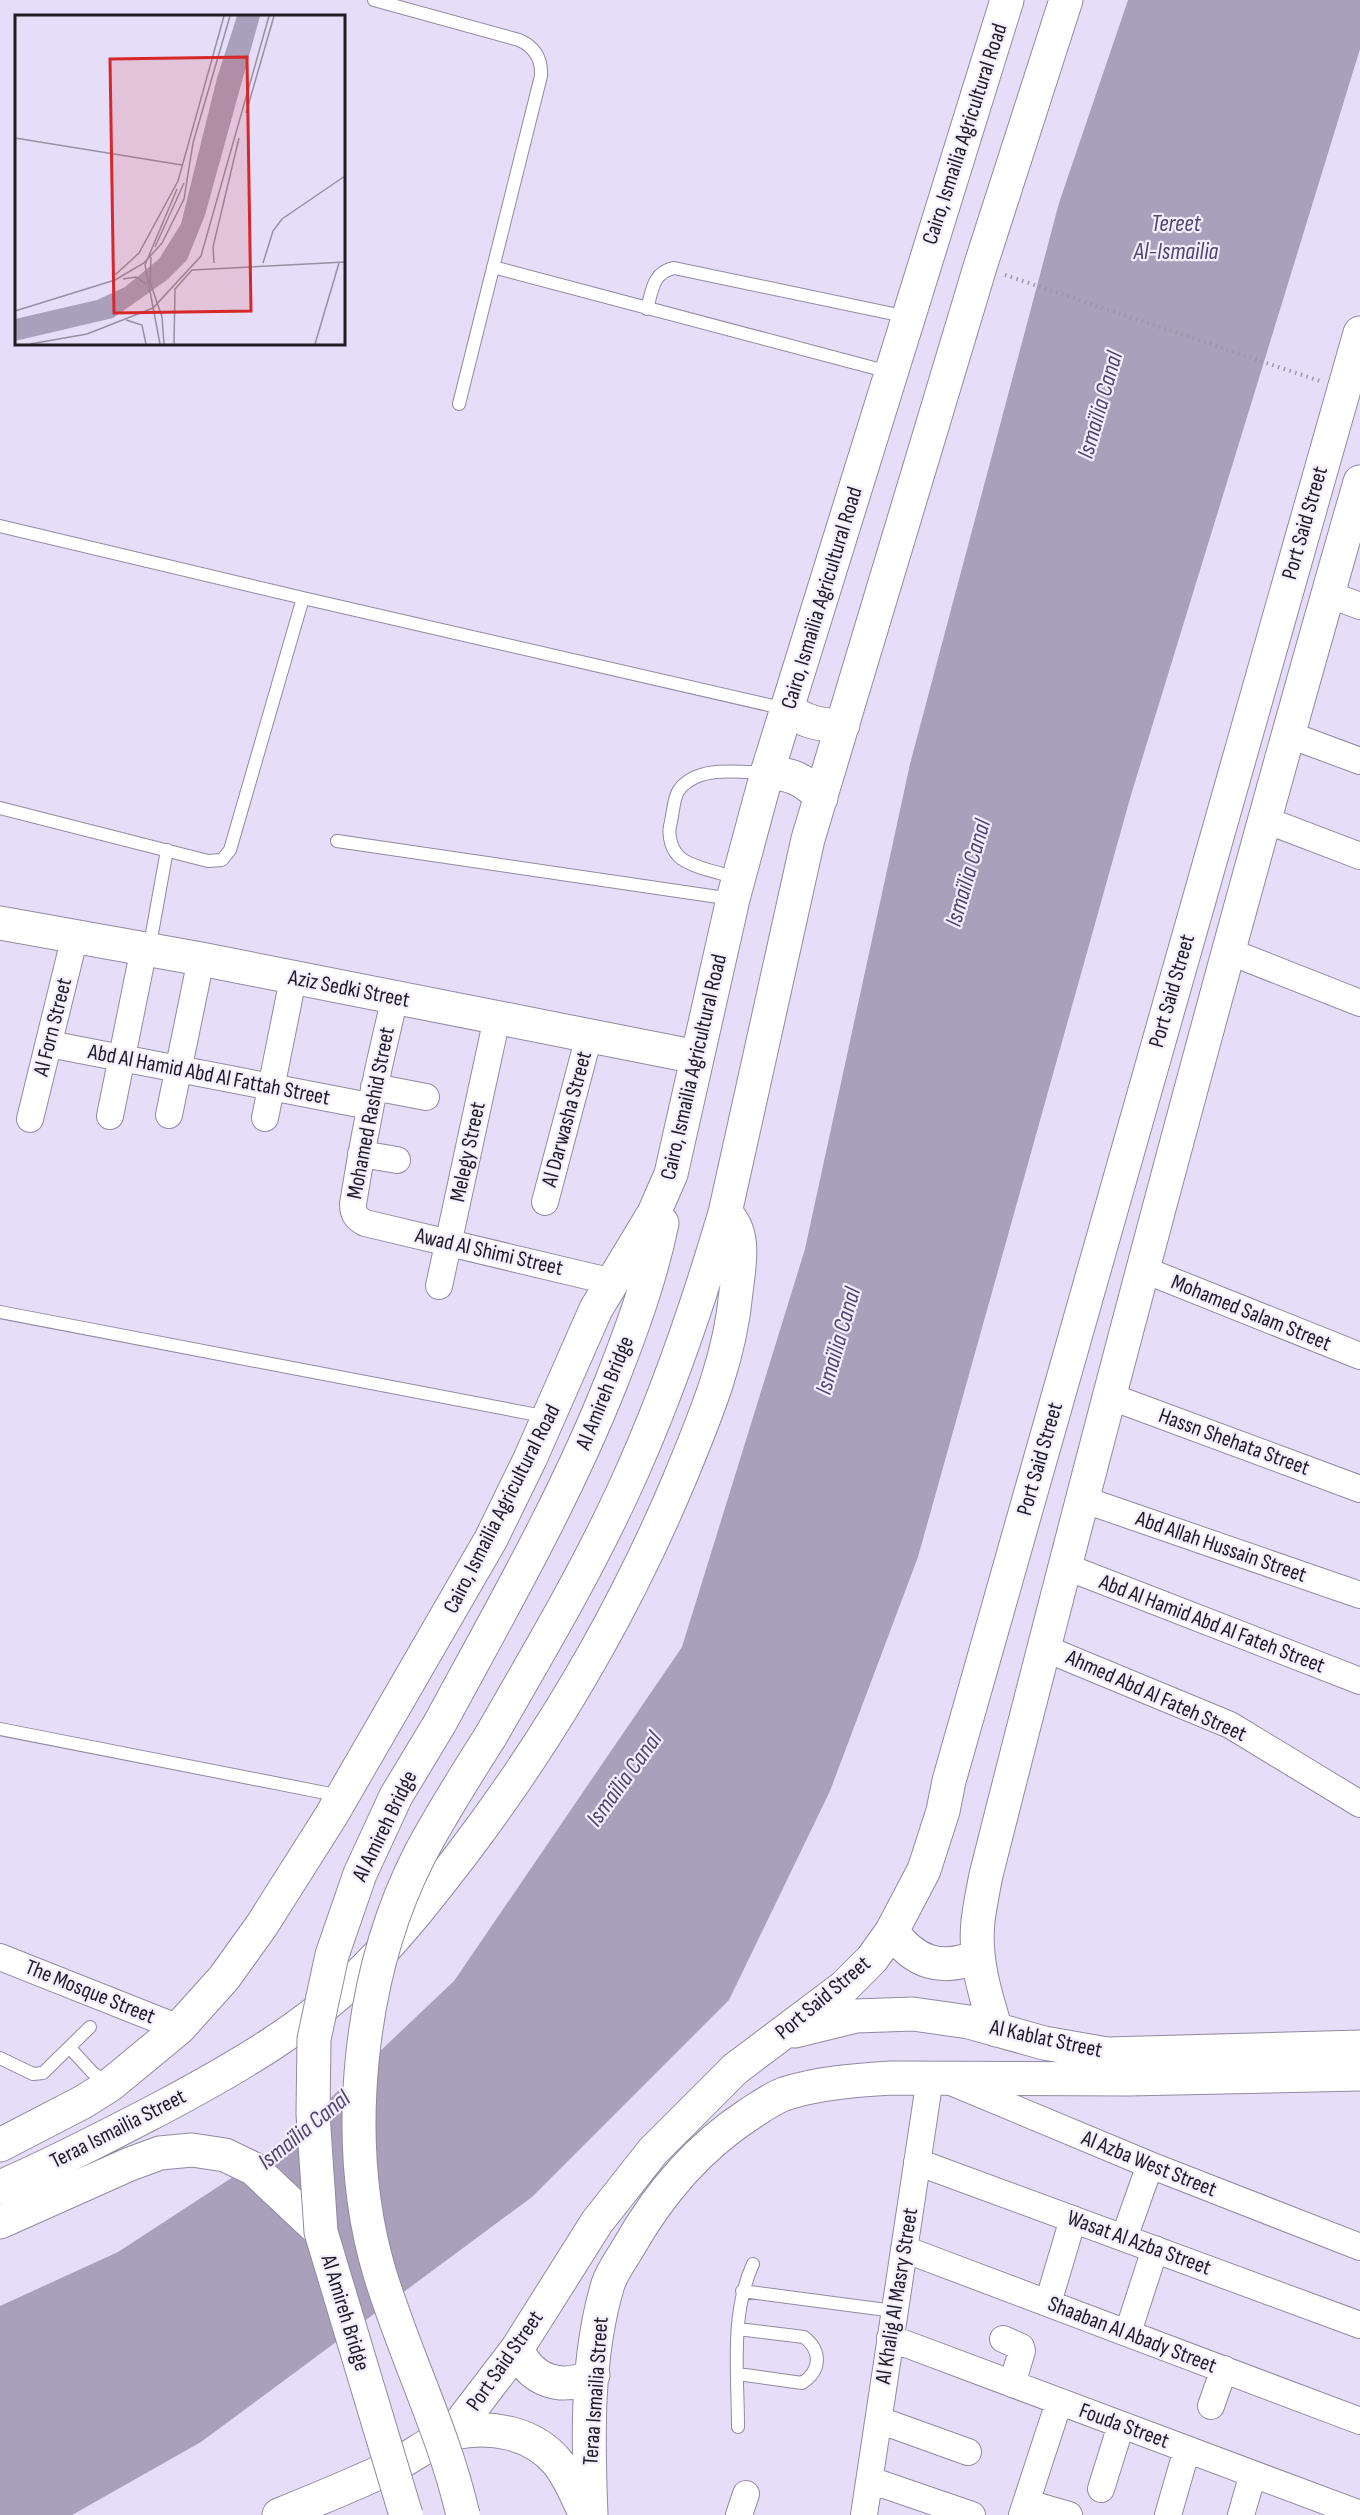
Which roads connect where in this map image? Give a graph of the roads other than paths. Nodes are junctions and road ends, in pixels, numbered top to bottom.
1 (374, 0) edge
2 (1007, 0) edge
3 (1066, 0) edge
4 (493, 267) junction
5 (647, 309) junction
6 (908, 317) junction
7 (1360, 333) edge
8 (891, 373) junction
9 (459, 404) dead end
10 (1360, 482) edge
11 (0, 526) edge
12 (1328, 594) junction
13 (303, 598) junction
14 (1360, 606) edge
15 (788, 709) junction
16 (843, 725) junction
17 (1287, 734) junction
18 (1360, 761) edge
19 (767, 773) junction
20 (820, 798) junction
21 (0, 808) edge
22 (1263, 819) junction
23 (337, 841) dead end
24 (167, 850) junction
25 (1360, 855) edge
26 (736, 888) junction
27 (0, 922) edge
28 (75, 936) junction
29 (146, 949) junction
30 (1228, 951) junction
31 (201, 959) junction
32 (293, 978) junction
33 (395, 998) junction
34 (1360, 1003) edge
35 (497, 1018) junction
36 (589, 1036) junction
37 (49, 1044) junction
38 (697, 1057) junction
39 (122, 1058) junction
40 (178, 1069) junction
41 (271, 1087) junction
42 (371, 1097) junction
43 (426, 1097) dead end
44 (169, 1115) dead end
45 (110, 1116) dead end
46 (266, 1118) dead end
47 (30, 1119) dead end
48 (361, 1154) junction
49 (397, 1160) dead end
50 (672, 1174) junction
51 (544, 1202) dead end
52 (725, 1213) junction
53 (365, 1223) joint
54 (448, 1243) junction
55 (1142, 1269) junction
56 (613, 1281) junction
57 (439, 1286) dead end
58 (0, 1311) edge
59 (1360, 1356) edge
60 (1109, 1396) junction
61 (549, 1417) junction
62 (1360, 1489) edge
63 (1082, 1499) junction
64 (1064, 1566) junction
65 (1360, 1595) edge
66 (1044, 1648) junction
67 (1360, 1681) edge
68 (0, 1729) edge
69 (342, 1797) junction
70 (1360, 1804) edge
71 (892, 1931) junction
72 (978, 1956) junction
73 (0, 1957) edge
74 (90, 2027) dead end
75 (179, 2028) junction
76 (996, 2030) junction
77 (773, 2040) junction
78 (1360, 2047) edge
79 (70, 2049) junction
80 (0, 2058) edge
81 (1360, 2074) edge
82 (935, 2078) junction
83 (96, 2094) junction
84 (0, 2145) edge
85 (917, 2162) junction
86 (1150, 2165) junction
87 (0, 2187) edge
88 (1073, 2219) junction
89 (0, 2222) edge
90 (321, 2232) junction
91 (1124, 2238) junction
92 (1360, 2247) edge
93 (904, 2249) junction
94 (1155, 2249) junction
95 (753, 2264) dead end
96 (742, 2291) junction
97 (1048, 2303) junction
98 (894, 2311) junction
99 (1360, 2325) edge
100 (738, 2329) junction
101 (1128, 2332) junction
102 (890, 2338) junction
103 (1003, 2339) dead end
104 (517, 2349) junction
105 (1224, 2369) junction
106 (593, 2374) junction
107 (738, 2374) junction
108 (1012, 2384) junction
109 (1059, 2402) junction
110 (1211, 2406) dead end
111 (879, 2420) junction
112 (1360, 2421) edge
113 (1120, 2425) junction
114 (738, 2427) dead end
115 (452, 2434) junction
116 (1187, 2449) junction
117 (968, 2452) dead end
118 (1253, 2474) junction
119 (870, 2480) junction
120 (1101, 2489) dead end
121 (1025, 2509) edge
122 (1360, 2513) edge
123 (279, 2515) edge
124 (406, 2515) edge
125 (463, 2515) edge
126 (586, 2515) edge
127 (591, 2515) edge
128 (864, 2515) edge
129 (972, 2515) edge
130 (1069, 2515) edge
131 (1168, 2515) edge
132 (1241, 2515) edge

1 - 4 lane
2 - 6 main road, Cairo, Ismailia Agricultural Road
3 - 16 main road
4 - 5 lane
4 - 9 lane
5 - 6 lane
5 - 8 lane
6 - 8 main road, Cairo, Ismailia Agricultural Road
7 - 71 main road, Port Said Street
8 - 15 main road, Cairo, Ismailia Agricultural Road
10 - 12 main road, Port Said Street
11 - 13 lane
12 - 14 street
12 - 17 main road, Port Said Street
13 - 15 lane
13 - 24 lane
15 - 16 main road
15 - 19 main road, Cairo, Ismailia Agricultural Road
16 - 20 main road
17 - 18 street
17 - 22 main road, Port Said Street
19 - 20 main road
19 - 26 main road, Cairo, Ismailia Agricultural Road
19 - 26 lane
20 - 52 main road
21 - 24 lane
22 - 25 street
22 - 30 main road, Port Said Street
23 - 26 lane
24 - 29 lane
26 - 38 main road, Cairo, Ismailia Agricultural Road
27 - 28 main road, Aziz Sedki Street
28 - 29 main road, Aziz Sedki Street
28 - 37 street, Al Forn Street
29 - 31 main road, Aziz Sedki Street
29 - 39 street
30 - 34 street
30 - 55 main road, Port Said Street
31 - 32 main road, Aziz Sedki Street
31 - 40 street
32 - 33 main road, Aziz Sedki Street
32 - 41 street
33 - 35 main road, Aziz Sedki Street
33 - 42 street, Mohamed Rashid Street
35 - 36 main road, Aziz Sedki Street
35 - 54 street, Melegy Street
36 - 38 main road, Aziz Sedki Street
36 - 51 street, Al Darwasha Street
37 - 39 street, Abd Al Hamid Abd Al Fattah Street
37 - 47 street, Al Forn Street
38 - 50 main road, Cairo, Ismailia Agricultural Road
39 - 40 street, Abd Al Hamid Abd Al Fattah Street
39 - 45 street
40 - 41 street, Abd Al Hamid Abd Al Fattah Street
40 - 44 street
41 - 42 street, Abd Al Hamid Abd Al Fattah Street
41 - 46 street
42 - 43 street, Abd Al Hamid Abd Al Fattah Street
42 - 48 street, Mohamed Rashid Street
48 - 49 street
48 - 53 street, Mohamed Rashid Street
50 - 56 main road, Cairo, Ismailia Agricultural Road
50 - 90 main road, Al Amireh Bridge, bridge
52 - 87 main road, Teraa Ismailia Street
52 - 125 main road, Al Amireh Bridge, bridge
53 - 54 street, Awad Al Shimi Street
54 - 56 street, Awad Al Shimi Street
54 - 57 street, Melegy Street
55 - 59 street, Mohamed Salam Street
55 - 60 main road, Port Said Street
56 - 61 main road, Cairo, Ismailia Agricultural Road
58 - 61 lane
60 - 62 street, Hassn Shehata Street
60 - 63 main road, Port Said Street
61 - 69 main road, Cairo, Ismailia Agricultural Road
63 - 64 main road, Port Said Street
63 - 65 street, Abd Allah Hussain Street
64 - 66 main road, Port Said Street
64 - 67 street, Abd Al Hamid Abd Al Fateh Street
66 - 70 street, Ahmed Abd Al Fateh Street
66 - 72 main road, Port Said Street
68 - 69 lane
69 - 75 main road, Cairo, Ismailia Agricultural Road
71 - 72 main road
71 - 77 main road, Port Said Street
72 - 76 main road, Port Said Street
73 - 75 street, The Mosque Street
74 - 79 lane
75 - 83 main road, Cairo, Ismailia Agricultural Road
76 - 77 main road, Al Kablat Street
76 - 78 main road, Al Kablat Street
77 - 104 main road, Port Said Street
79 - 80 lane
79 - 83 lane
81 - 82 main road, Al Kablat Street
82 - 85 street, Al Khalig Al Masry Street
82 - 86 street, Al Azba West Street
82 - 106 main road, Teraa Ismailia Street
83 - 84 main road, Teraa Ismailia Street
85 - 88 street, Wasat Al Azba Street
85 - 93 street, Al Khalig Al Masry Street
86 - 91 street
86 - 92 street, Al Azba West Street
88 - 91 street, Wasat Al Azba Street
88 - 97 street
89 - 90 main road
90 - 124 main road, Al Amireh Bridge, bridge
91 - 94 street, Wasat Al Azba Street
93 - 97 street, Shaaban Al Abady Street
93 - 98 street, Al Khalig Al Masry Street
94 - 99 street, Wasat Al Azba Street
94 - 101 street
95 - 96 lane
96 - 98 lane
96 - 100 lane
97 - 101 street, Shaaban Al Abady Street
98 - 102 street, Al Khalig Al Masry Street
100 - 107 lane
100 - 107 lane
101 - 105 street, Shaaban Al Abady Street
102 - 108 street, Fouda Street
102 - 111 street, Al Khalig Al Masry Street
103 - 108 street
104 - 106 main road
104 - 115 main road, Port Said Street
105 - 110 street
105 - 112 street, Shaaban Al Abady Street
106 - 127 main road, Teraa Ismailia Street
107 - 114 lane
108 - 109 street, Fouda Street
109 - 113 street, Fouda Street
109 - 121 street
111 - 117 street
111 - 119 street, Al Khalig Al Masry Street
113 - 116 street, Fouda Street
113 - 120 street
115 - 123 main road
115 - 126 main road
116 - 118 street, Fouda Street
116 - 131 street
118 - 122 street, Fouda Street
118 - 132 street
119 - 128 street, Al Khalig Al Masry Street
119 - 129 street
121 - 130 street

